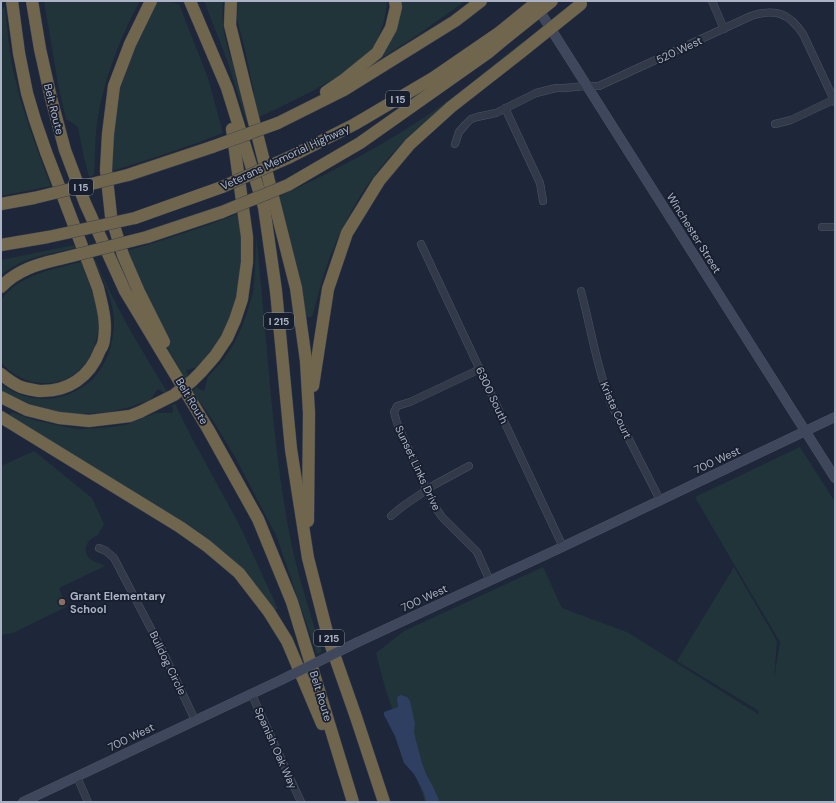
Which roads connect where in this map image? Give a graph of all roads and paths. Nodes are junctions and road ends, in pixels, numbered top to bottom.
1 (12, 1) edge
2 (32, 1) edge
3 (151, 1) edge
4 (190, 1) edge
5 (231, 1) edge
6 (395, 1) edge
7 (481, 1) edge
8 (533, 1) edge
9 (538, 1) edge
10 (552, 1) edge
11 (712, 1) edge
12 (583, 2) edge
13 (724, 29) junction
14 (504, 34) junction
15 (586, 86) junction
16 (227, 88) junction
17 (835, 100) edge
18 (505, 108) junction
19 (278, 123) junction
20 (775, 124) dead end
21 (455, 144) dead end
22 (543, 201) dead end
23 (1, 204) edge
24 (822, 227) dead end
25 (835, 227) edge
26 (421, 244) dead end
27 (1, 245) edge
28 (1, 286) edge
29 (581, 291) dead end
30 (480, 369) junction
31 (1, 374) edge
32 (1, 397) edge
33 (309, 413) junction
34 (1, 417) edge
35 (835, 417) edge
36 (208, 429) junction
37 (805, 431) junction
38 (469, 466) dead end
39 (835, 478) edge
40 (427, 490) junction
41 (660, 500) junction
42 (391, 516) dead end
43 (563, 547) junction
44 (99, 548) dead end
45 (308, 558) junction
46 (490, 581) junction
47 (252, 693) junction
48 (195, 720) junction
49 (76, 777) junction
50 (346, 778) junction
51 (23, 802) edge
52 (88, 802) edge
53 (300, 802) edge
54 (354, 802) edge
55 (384, 802) edge

1 - 31 highway
2 - 36 highway, Belt Route / I 215
3 - 36 highway
4 - 16 highway, I 215
5 - 33 highway
6 - 19 highway
7 - 19 highway, I 15
8 - 15 main road, Winchester Street
9 - 14 highway, Veterans Memorial Highway / I 15, bridge
10 - 14 highway, bridge
11 - 13 street
12 - 33 highway, bridge
13 - 15 street, 520 West
13 - 17 street, 520 West
14 - 27 highway, Veterans Memorial Highway / I 15, bridge
14 - 28 highway, bridge
15 - 18 street, 520 West
15 - 37 main road, Winchester Street
16 - 32 highway, bridge
16 - 45 highway, I 215
17 - 20 street
18 - 21 street, 520 West
18 - 22 street
19 - 23 highway, I 15, bridge
24 - 25 street
26 - 30 street, 6300 South
29 - 41 street, Krista Court
30 - 40 street, Sunset Links Drive
30 - 43 street, 6300 South
33 - 45 highway
34 - 50 highway
35 - 37 main road, 700 West
36 - 50 highway, Belt Route / I 215
37 - 39 main road, Winchester Street
37 - 41 main road, 700 West
38 - 40 street
40 - 42 street
40 - 46 street, Sunset Links Drive
41 - 43 main road, 700 West
43 - 46 main road, 700 West
44 - 48 street, Bulldog Circle
45 - 55 highway, I 215
46 - 47 main road, 700 West, bridge
47 - 48 main road, 700 West
47 - 53 street, Spanish Oak Way
48 - 49 main road, 700 West
49 - 51 main road, 700 West
49 - 52 street
50 - 54 highway, Belt Route / I 215

